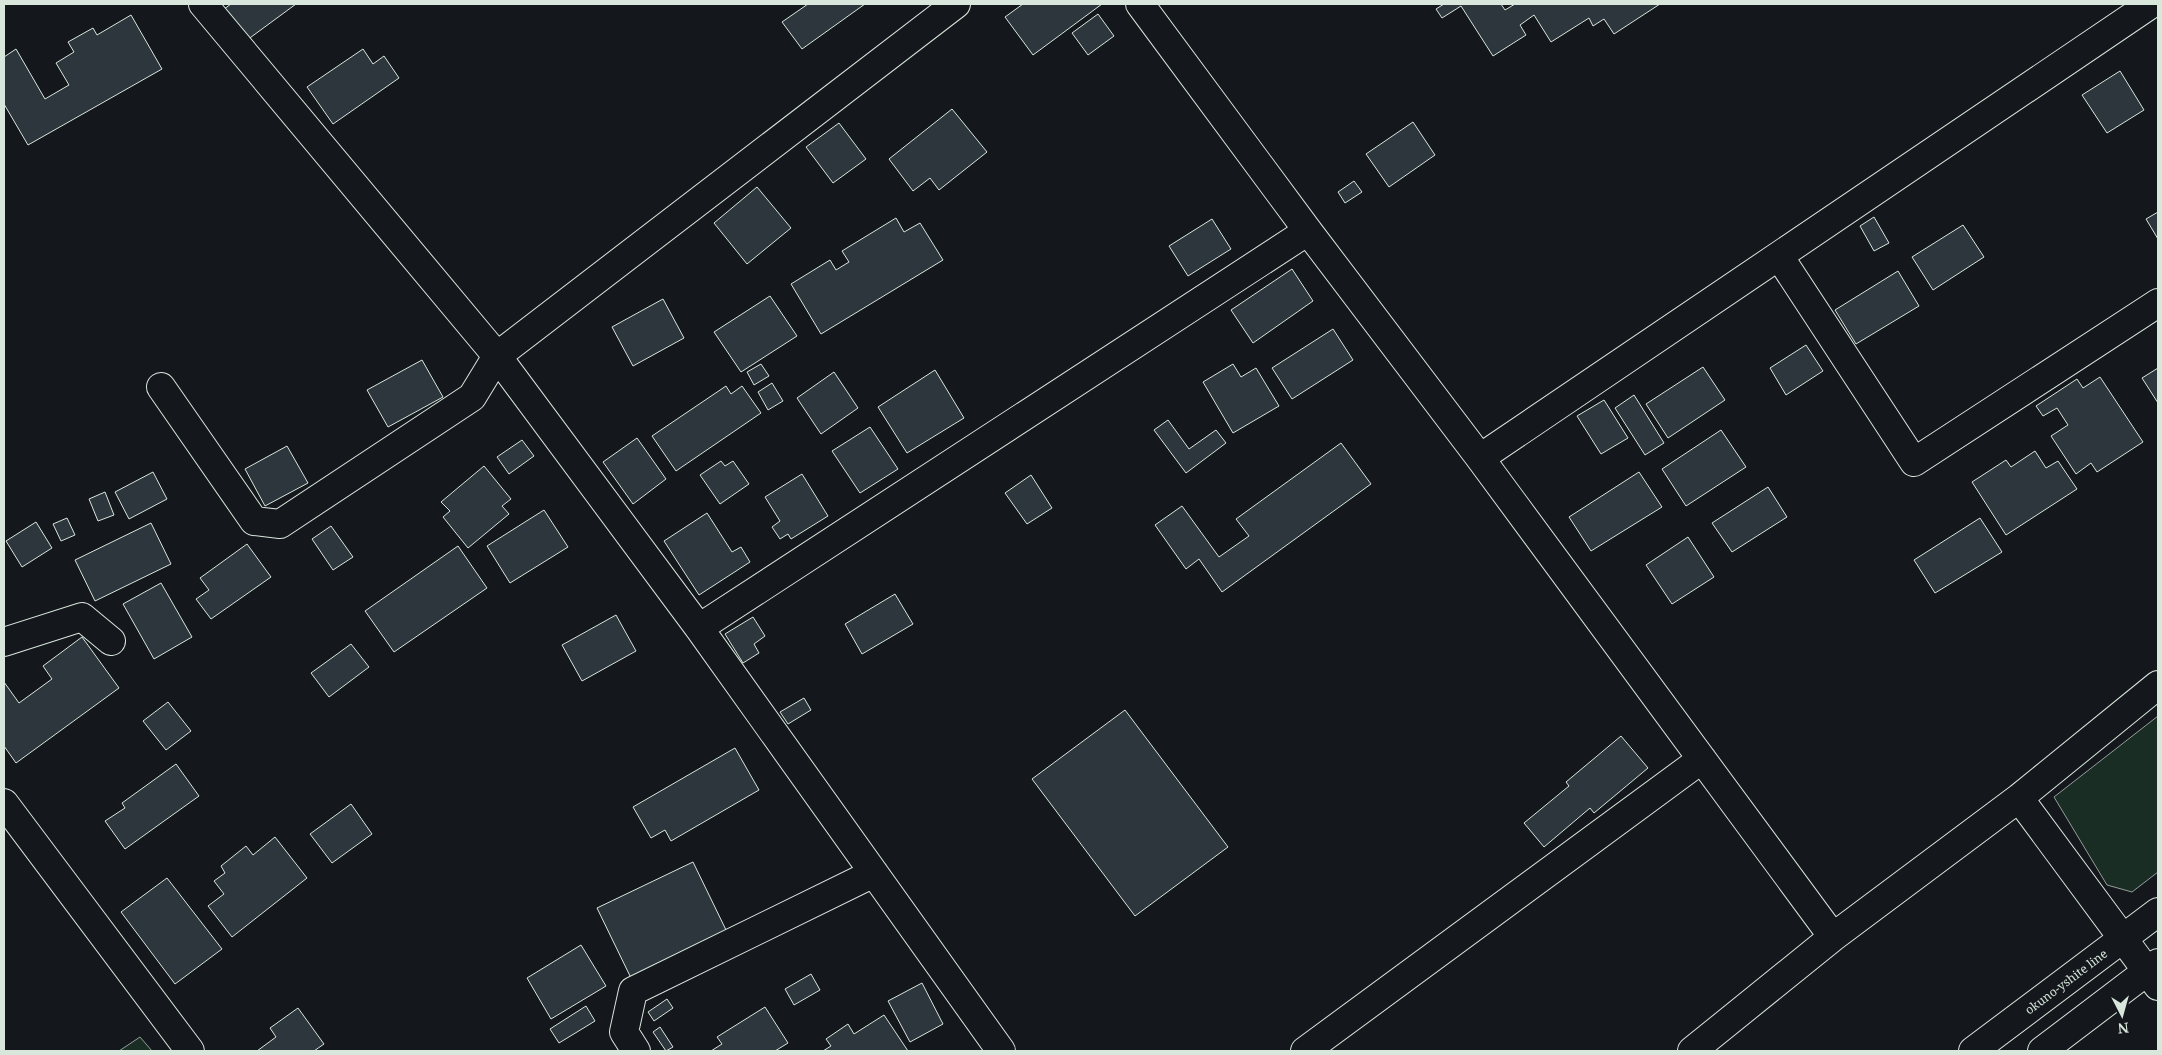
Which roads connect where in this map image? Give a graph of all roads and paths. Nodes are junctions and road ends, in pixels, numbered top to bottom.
1 (202, 4) edge
2 (956, 4) edge
3 (2152, 4) edge
4 (1148, 6) edge
5 (1308, 231) junction
6 (1779, 256) junction
7 (2158, 303) edge
8 (497, 356) junction
9 (161, 387) dead end
10 (1480, 458) junction
11 (699, 628) junction
12 (111, 641) dead end
13 (4, 642) edge
14 (2158, 685) edge
15 (1702, 759) junction
16 (2019, 798) junction
17 (4, 804) edge
18 (874, 873) junction
19 (2158, 912) edge
20 (1833, 938) junction
21 (2123, 938) junction
22 (2155, 974) edge
23 (190, 1051) edge
24 (636, 1051) edge
25 (1001, 1051) edge
26 (1304, 1051) edge
27 (1692, 1051) edge
28 (1973, 1051) edge
29 (2042, 1051) edge

1 - 8 street
2 - 8 street
3 - 6 street
4 - 5 street
5 - 10 street
5 - 11 street
6 - 7 street
6 - 10 street
8 - 9 street
8 - 11 street
10 - 15 street
11 - 18 street
12 - 13 street
14 - 16 street
15 - 20 street
15 - 26 street
16 - 20 street
16 - 21 street
17 - 23 street
18 - 24 street
18 - 25 street
19 - 21 street, okuno-yshite line
20 - 27 street
21 - 22 street
21 - 28 street, okuno-yshite line
22 - 29 street

